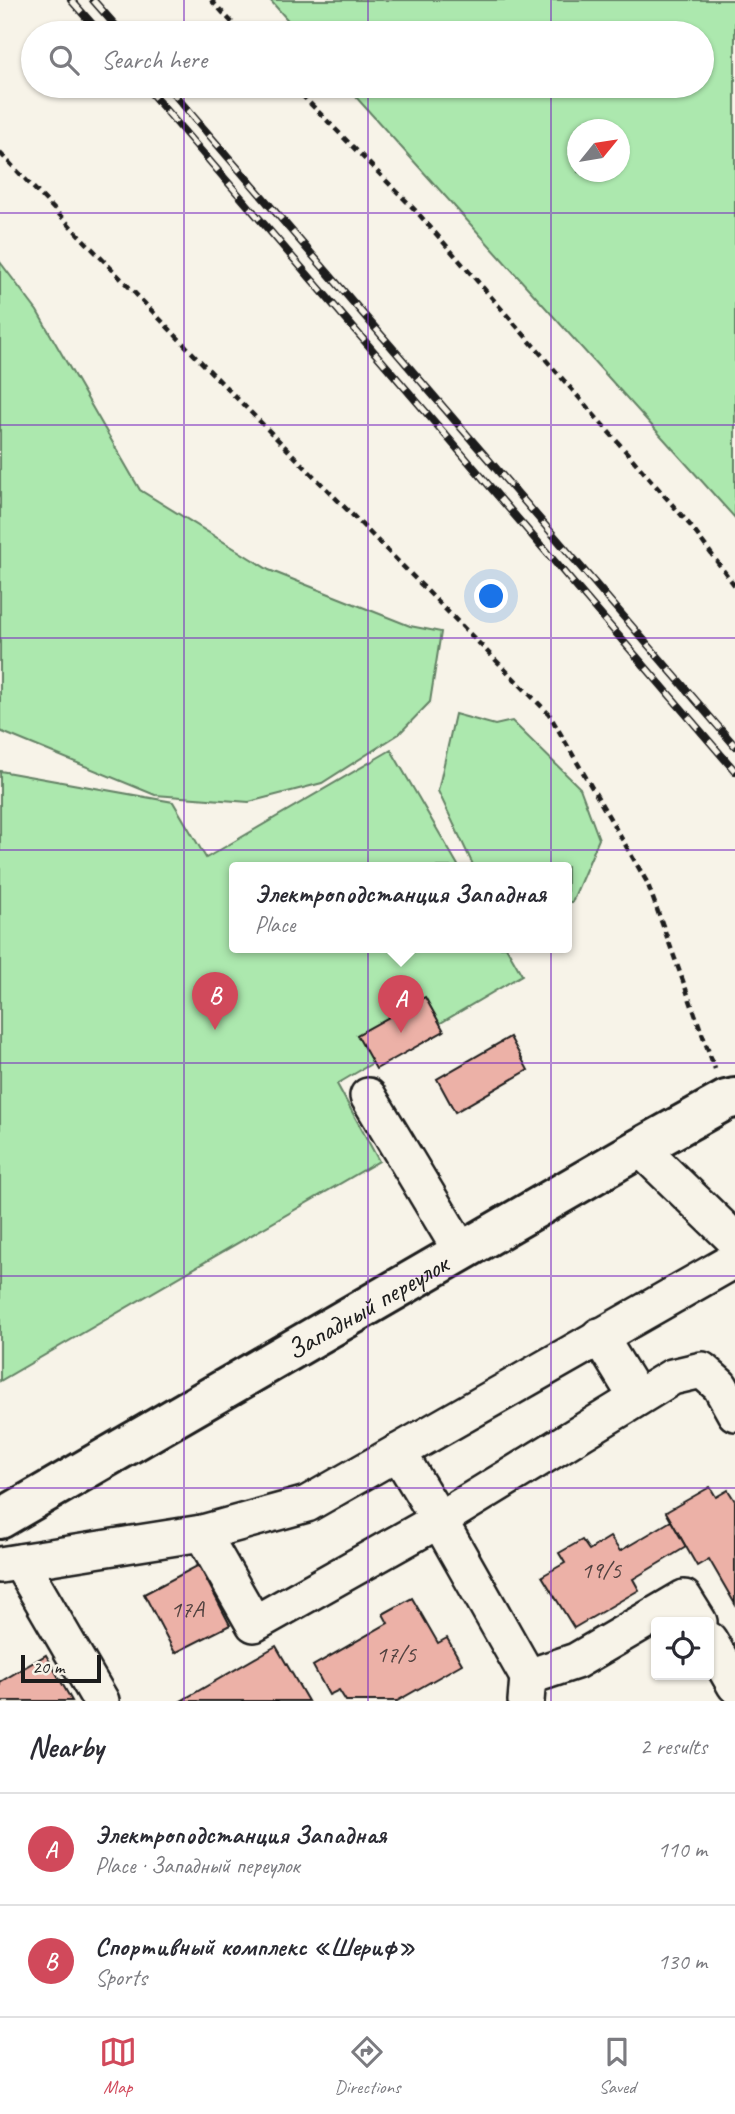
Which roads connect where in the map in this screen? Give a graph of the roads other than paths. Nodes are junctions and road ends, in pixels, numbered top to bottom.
1 (368, 1096) dead end
2 (731, 1099) edge
3 (640, 1148) junction
4 (735, 1240) edge
5 (461, 1251) junction
6 (735, 1259) edge
7 (599, 1336) junction
8 (637, 1398) junction
9 (735, 1413) edge
10 (398, 1452) junction
11 (0, 1519) edge
12 (439, 1520) junction
13 (202, 1533) junction
14 (10, 1564) edge
15 (651, 1617) edge
16 (651, 1617) edge
17 (696, 1617) edge
18 (714, 1649) edge
19 (735, 1685) edge
20 (527, 1689) edge
21 (101, 1701) edge

1 - 5 street
2 - 3 main road, Западный переулок
3 - 4 street
3 - 5 main road, Западный переулок
5 - 11 main road, Западный переулок
6 - 7 street
7 - 8 street
7 - 10 street
8 - 9 street
8 - 12 street
10 - 12 street
10 - 13 street
12 - 13 street
12 - 20 street
13 - 14 street
14 - 21 street
15 - 17 street
16 - 20 street
18 - 19 street

